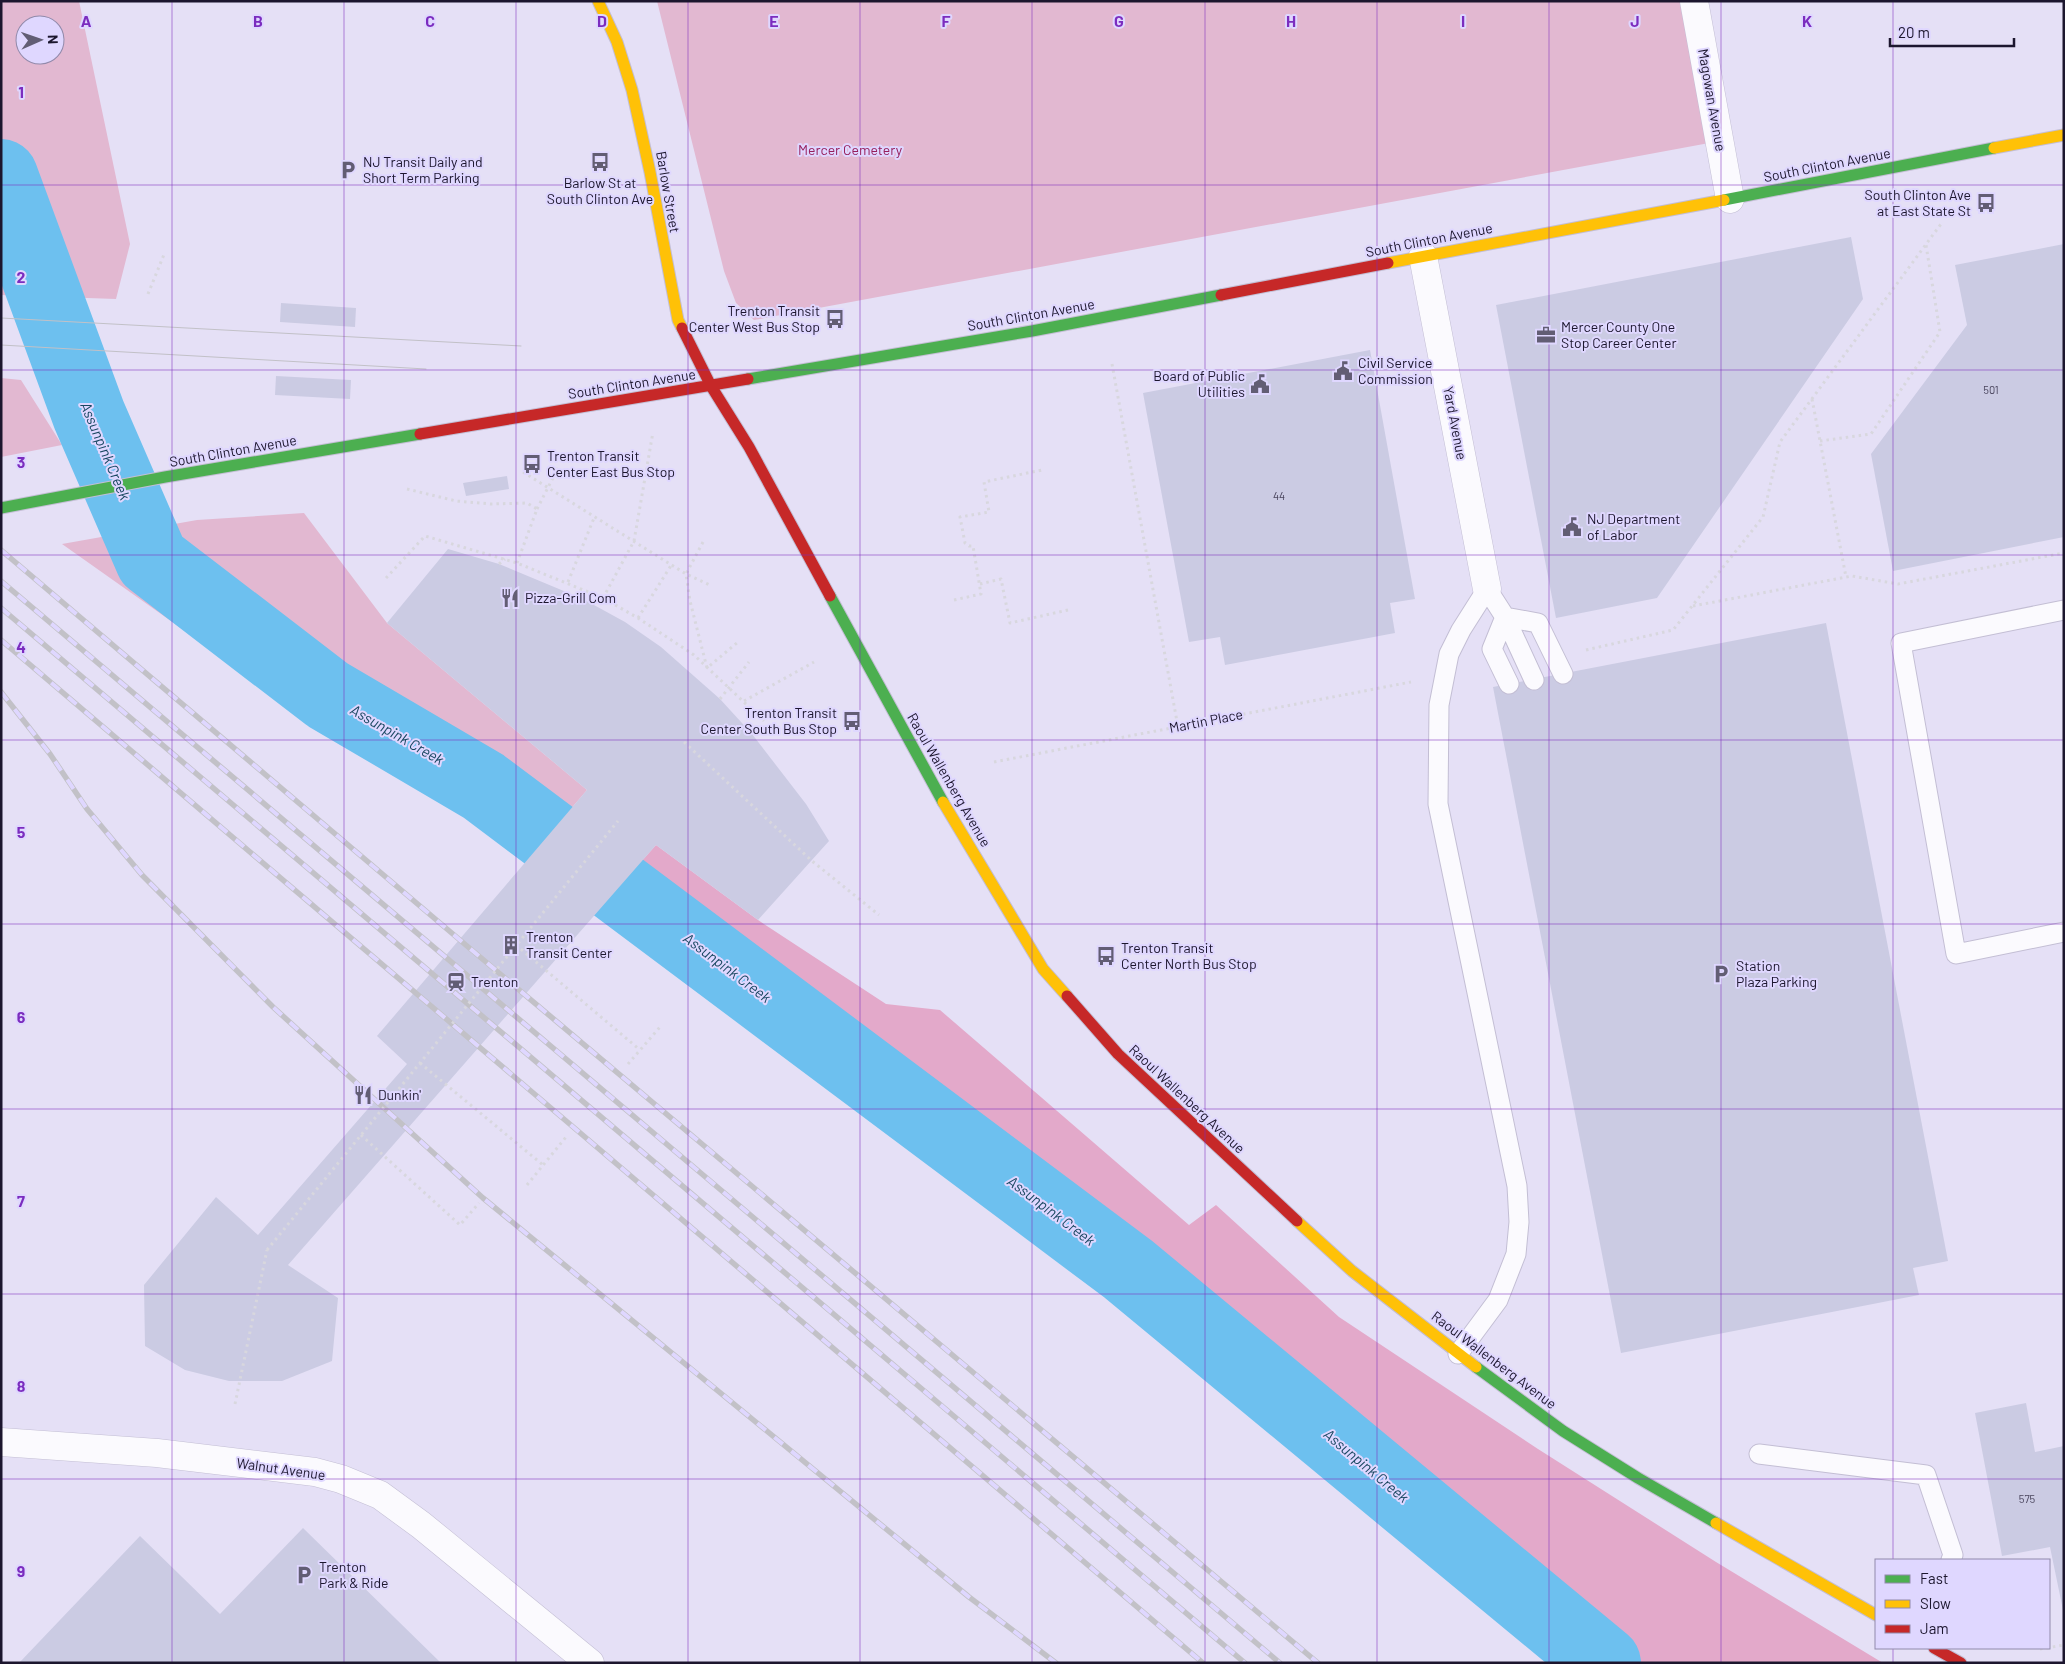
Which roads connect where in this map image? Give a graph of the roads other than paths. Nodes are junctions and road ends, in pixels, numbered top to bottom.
1 (598, 1) edge
2 (1694, 1) edge
3 (2064, 135) edge
4 (1730, 199) junction
5 (1423, 256) junction
6 (711, 386) junction
7 (1, 508) edge
8 (1487, 589) junction
9 (2064, 610) edge
10 (1505, 617) junction
11 (1563, 674) dead end
12 (1534, 680) dead end
13 (1509, 684) dead end
14 (2064, 932) edge
15 (1458, 1354) junction
16 (1, 1442) edge
17 (1759, 1454) dead end
18 (1951, 1559) edge
19 (1875, 1614) edge
20 (1936, 1649) edge
21 (590, 1663) edge
22 (1961, 1663) edge

1 - 6 street, Barlow Street
2 - 4 street, Magowan Avenue
3 - 4 street, South Clinton Avenue
4 - 5 street, South Clinton Avenue
5 - 6 street, South Clinton Avenue
5 - 8 street, Yard Avenue
6 - 7 street, South Clinton Avenue
6 - 15 street, Raoul Wallenberg Avenue
8 - 10 lane
8 - 15 lane
9 - 14 lane
10 - 11 lane
10 - 12 lane
10 - 13 lane
15 - 19 street, Raoul Wallenberg Avenue
16 - 21 street, Walnut Avenue
17 - 18 lane
20 - 22 street

